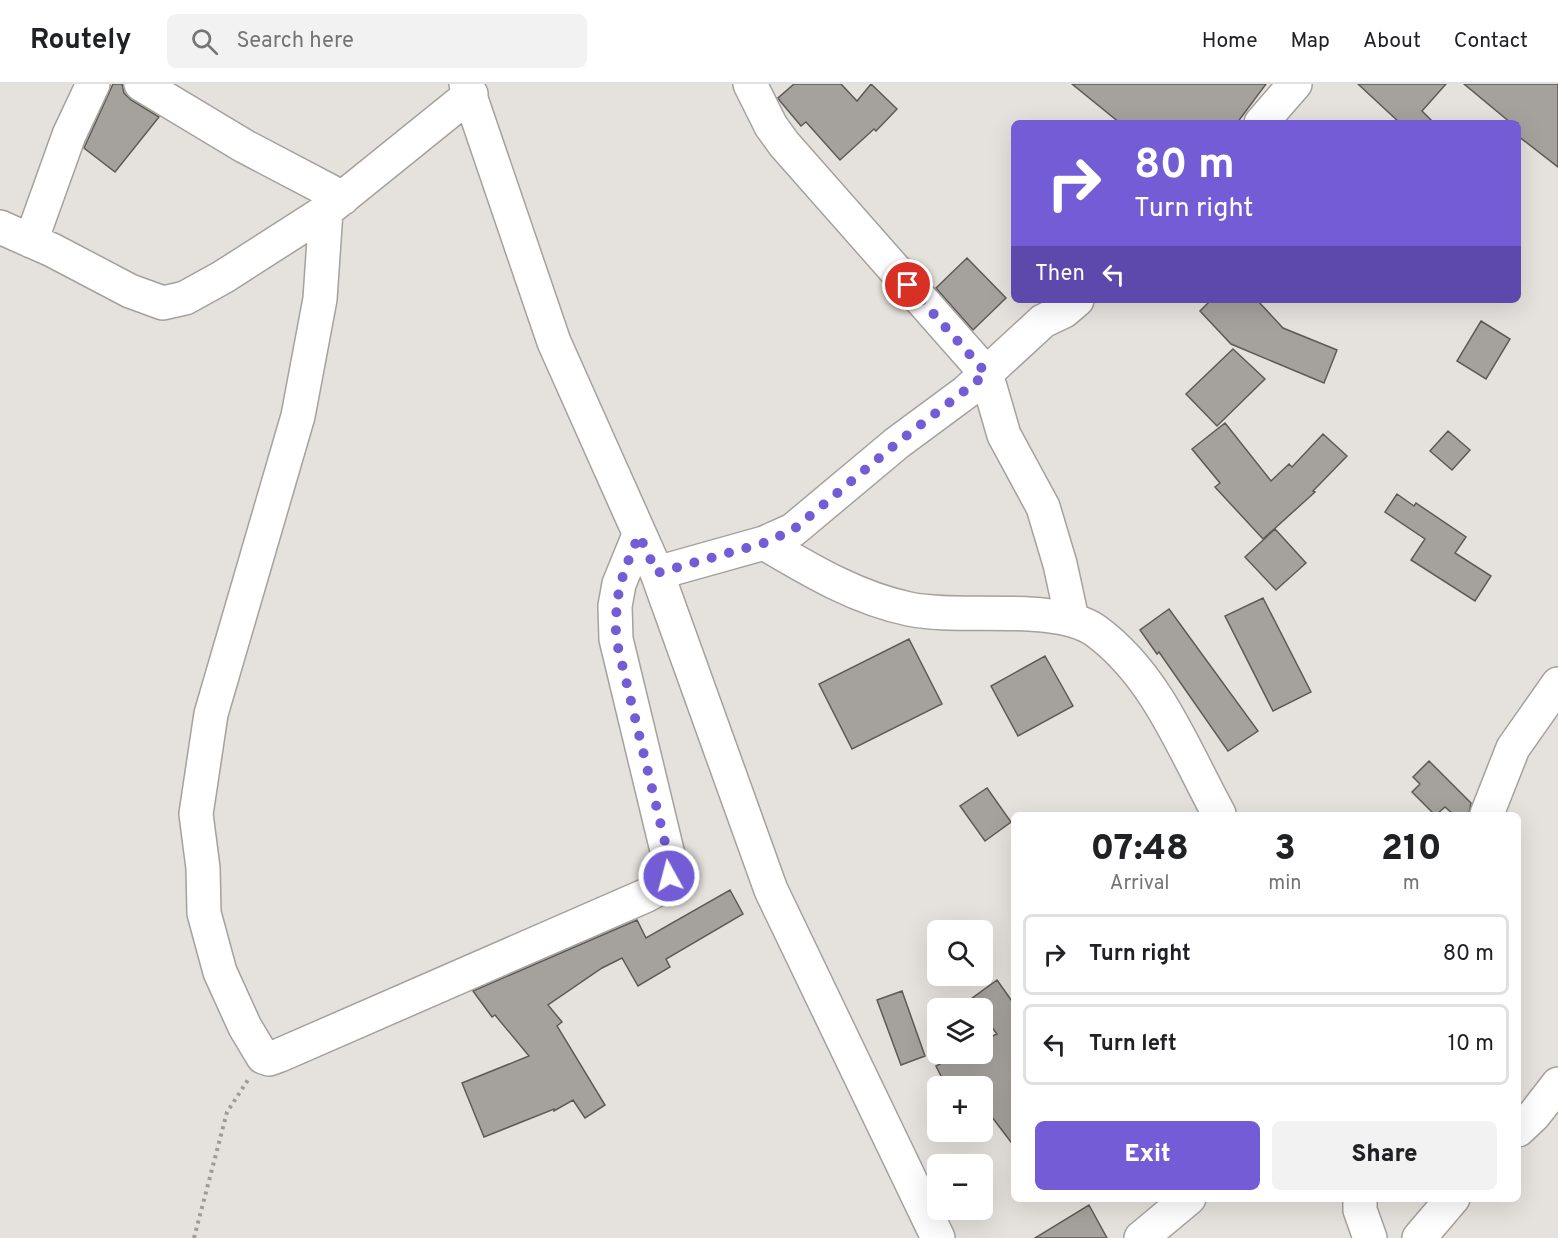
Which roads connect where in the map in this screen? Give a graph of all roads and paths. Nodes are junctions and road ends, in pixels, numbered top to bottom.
1 (93, 84) edge
2 (141, 84) edge
3 (750, 84) edge
4 (1295, 84) edge
5 (468, 89) edge
6 (1264, 120) edge
7 (334, 204) junction
8 (0, 227) edge
9 (31, 241) junction
10 (1073, 303) edge
11 (986, 373) junction
12 (639, 535) junction
13 (764, 543) junction
14 (657, 573) junction
15 (1072, 619) junction
16 (1558, 684) edge
17 (1219, 812) edge
18 (1488, 812) edge
19 (263, 1057) junction
20 (1558, 1084) edge
21 (1521, 1127) edge
22 (1184, 1202) edge
23 (1360, 1202) edge
24 (1450, 1202) edge
25 (194, 1238) edge
26 (938, 1238) edge
27 (1141, 1238) edge
28 (1370, 1238) edge
29 (1419, 1238) edge

1 - 9 street
2 - 7 street
3 - 11 street
4 - 6 street
5 - 7 street
5 - 12 street
7 - 9 street
7 - 19 street
8 - 9 street
10 - 11 street
11 - 13 street
11 - 15 street
12 - 14 street
12 - 19 street
13 - 14 street
13 - 15 street
14 - 26 street
15 - 17 street
16 - 18 street
19 - 25 path
20 - 21 street
22 - 27 street
23 - 28 street
24 - 29 street

